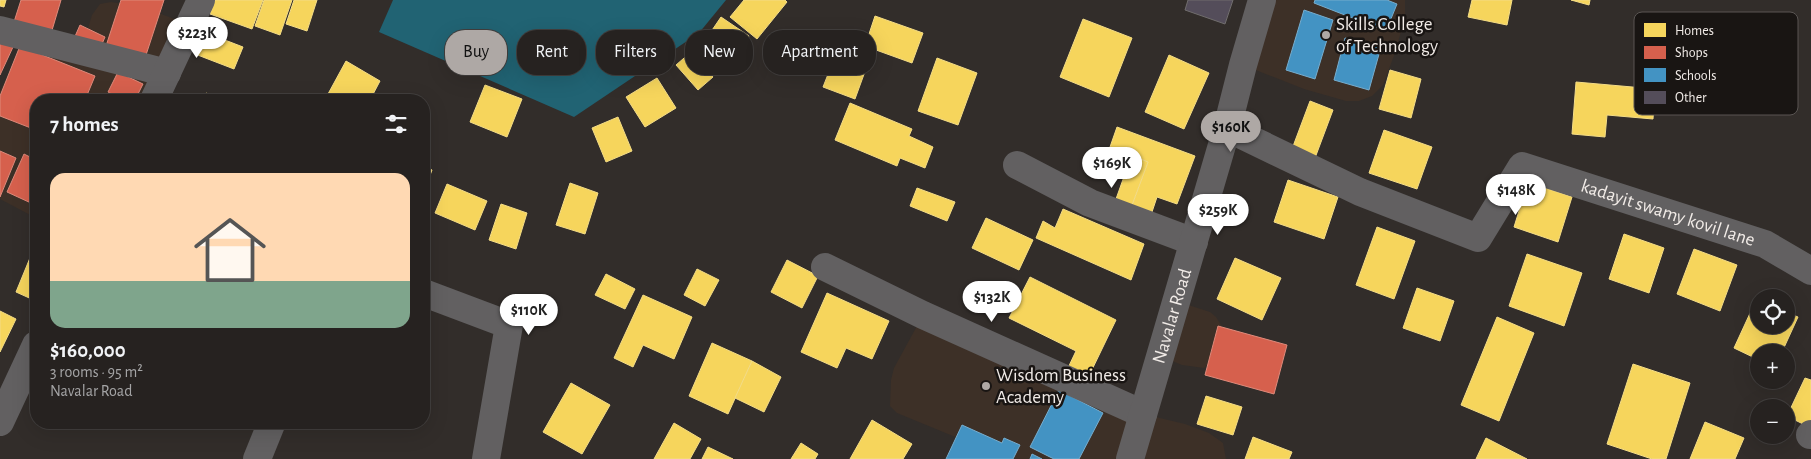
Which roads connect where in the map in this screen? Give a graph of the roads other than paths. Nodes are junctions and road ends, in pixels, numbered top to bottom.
1 (201, 0) edge
2 (1262, 0) edge
3 (0, 30) edge
4 (167, 73) junction
5 (157, 94) edge
6 (1227, 128) junction
7 (1017, 165) dead end
8 (1194, 242) junction
9 (825, 267) dead end
10 (1811, 271) edge
11 (430, 295) edge
12 (30, 358) edge
13 (1143, 414) junction
14 (0, 422) edge
15 (269, 429) edge
16 (258, 459) edge
17 (486, 459) edge
18 (1130, 459) edge

1 - 4 street
2 - 6 street, Navalar Road
3 - 4 street
4 - 5 street
6 - 8 street, Navalar Road
6 - 10 street, kadayit swamy kovil lane
7 - 8 street
8 - 13 street, Navalar Road
9 - 13 street
11 - 17 street
12 - 14 street
13 - 18 street, Navalar Road
15 - 16 street

